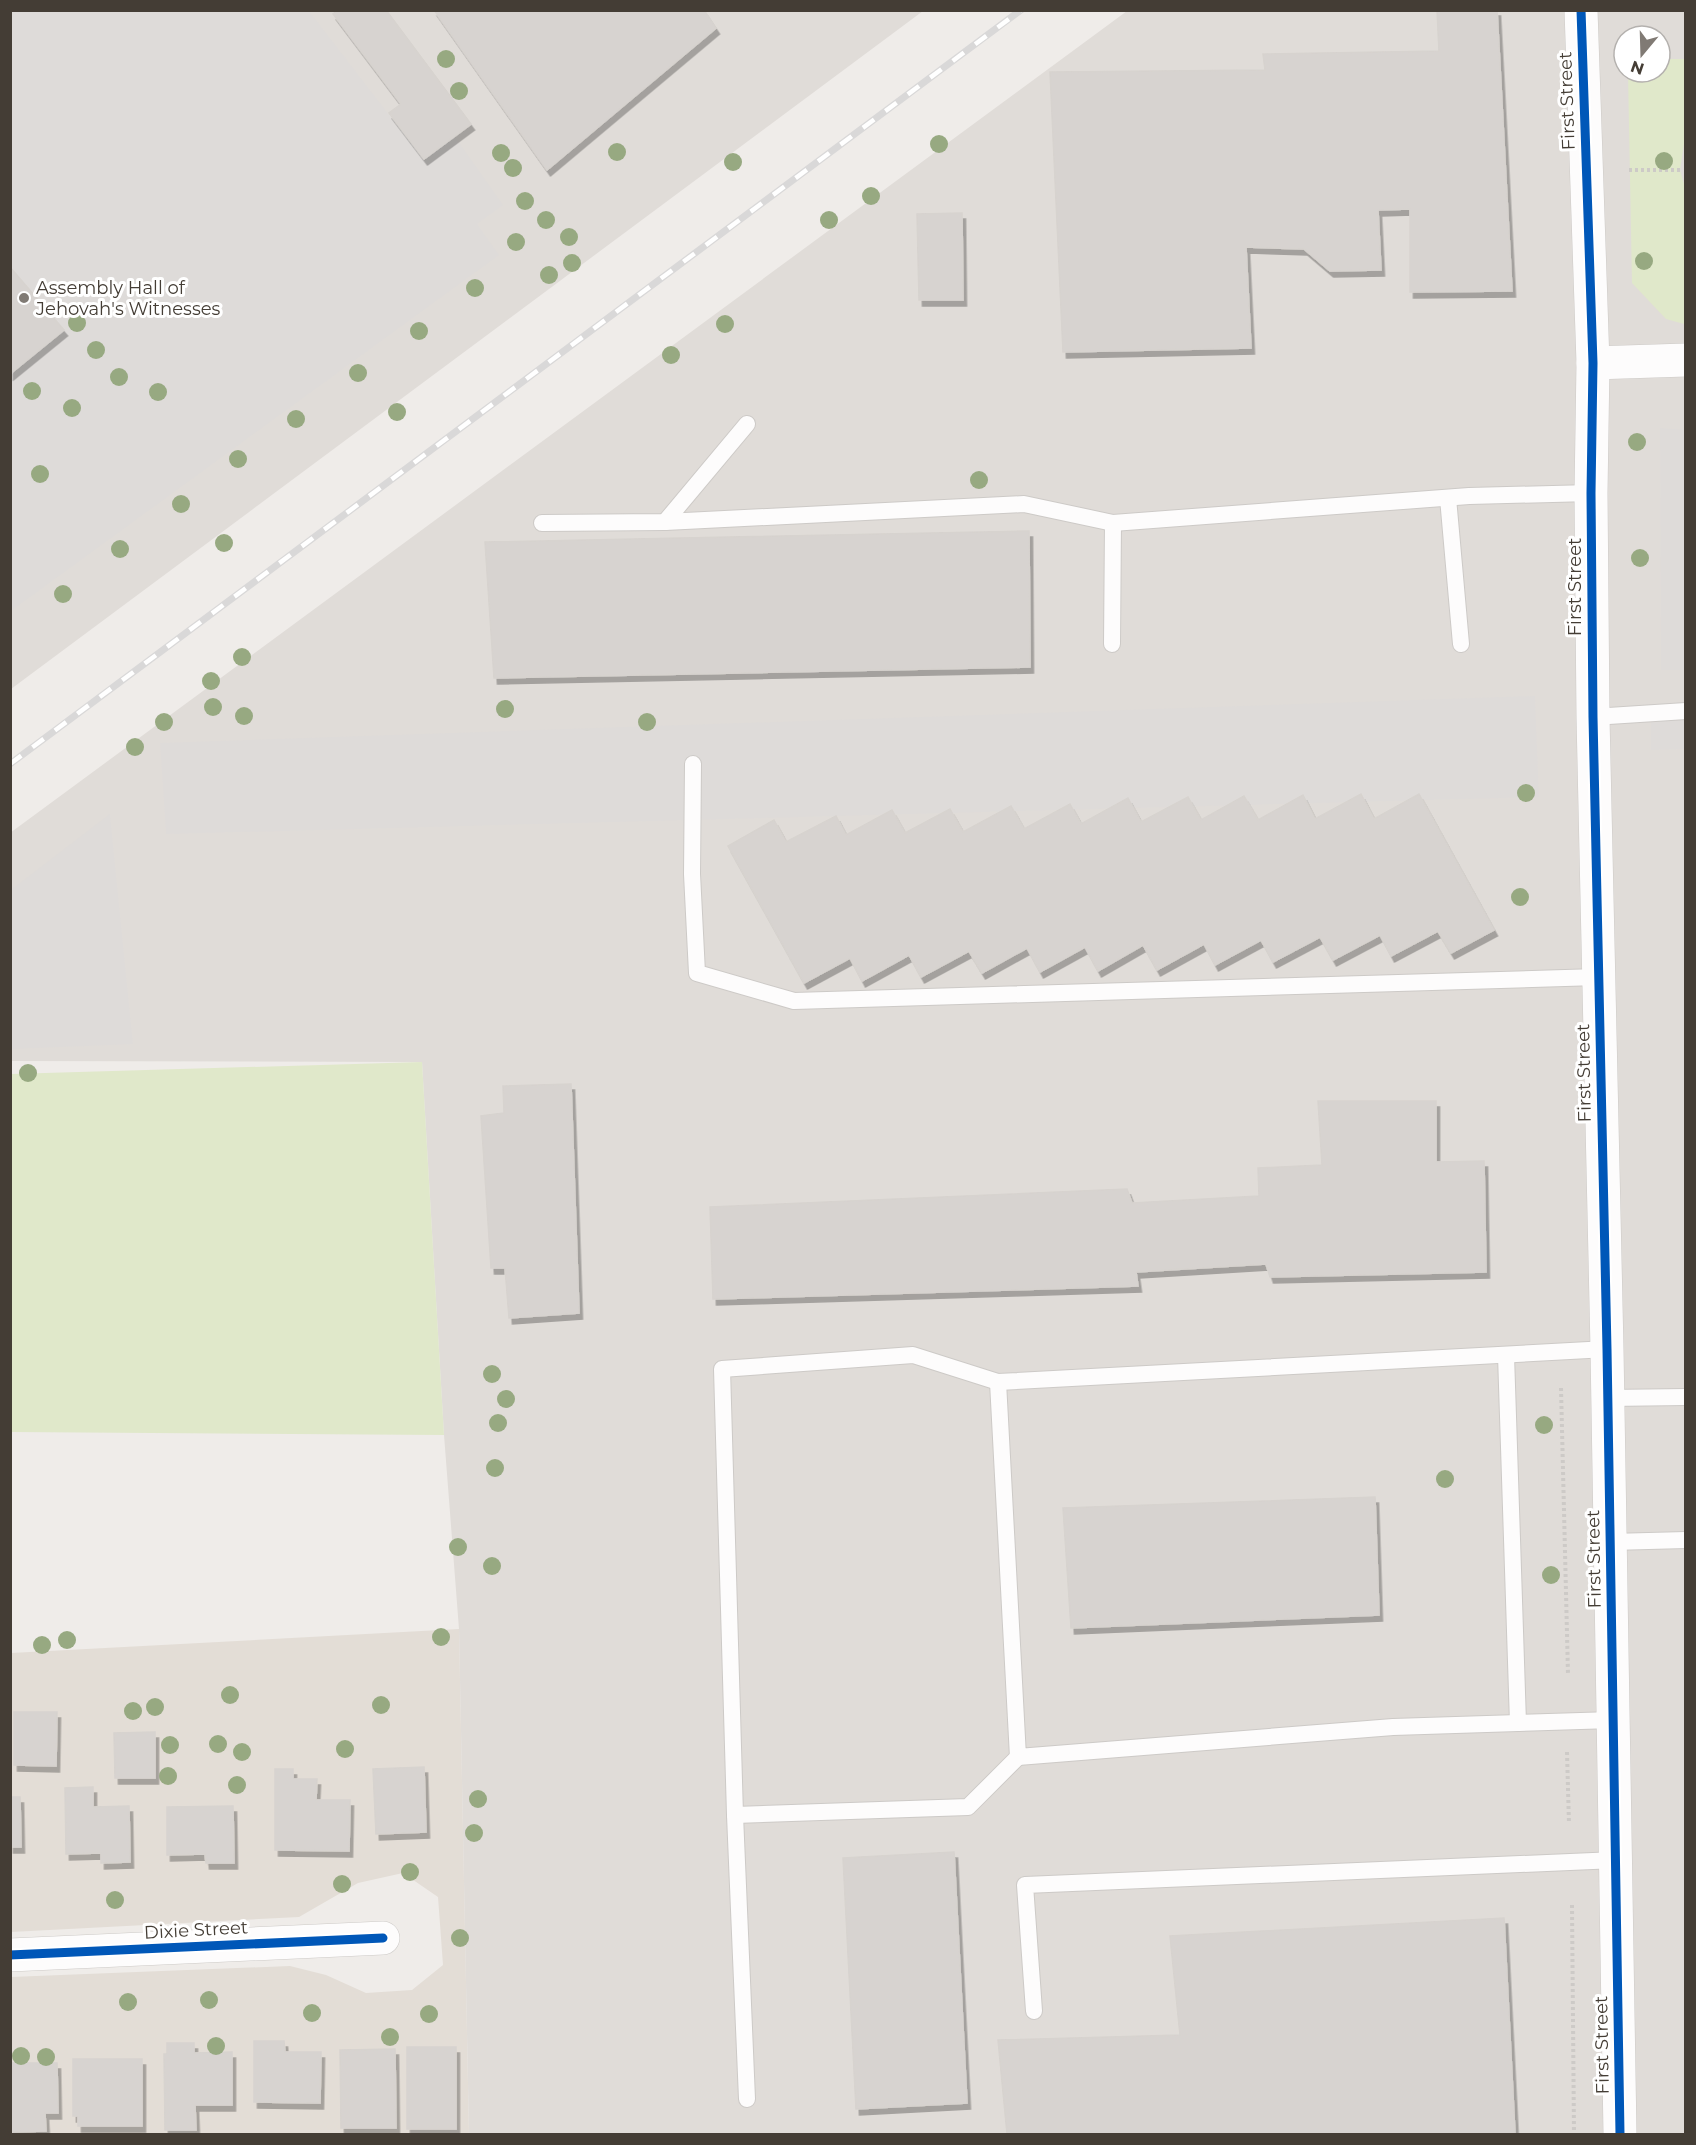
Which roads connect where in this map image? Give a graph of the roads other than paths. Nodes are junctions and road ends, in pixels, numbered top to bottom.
1 (1581, 10) edge
2 (1686, 360) edge
3 (1593, 363) junction
4 (747, 424) dead end
5 (1591, 493) junction
6 (1448, 498) junction
7 (664, 522) junction
8 (542, 523) dead end
9 (1113, 524) junction
10 (1112, 644) dead end
11 (1461, 644) dead end
12 (1686, 711) edge
13 (1593, 717) junction
14 (693, 764) dead end
15 (1599, 977) junction
16 (1607, 1349) junction
17 (1506, 1354) junction
18 (998, 1382) junction
19 (1686, 1397) edge
20 (1608, 1398) junction
21 (1686, 1540) edge
22 (1611, 1542) junction
23 (1613, 1720) junction
24 (1518, 1723) junction
25 (1018, 1757) junction
26 (735, 1815) junction
27 (1616, 1860) junction
28 (383, 1938) dead end
29 (10, 1956) edge
30 (1034, 2011) dead end
31 (747, 2099) dead end
32 (1620, 2134) edge

1 - 3 street, First Street
2 - 3 street
3 - 5 street, First Street
4 - 7 lane
5 - 6 lane
5 - 13 street, First Street
6 - 9 lane
6 - 11 lane
7 - 8 lane
7 - 9 lane
9 - 10 lane
12 - 13 lane
13 - 15 street, First Street
14 - 15 lane
15 - 16 street, First Street
16 - 17 lane
16 - 20 street, First Street
17 - 18 lane
17 - 24 lane
18 - 25 lane
18 - 26 lane
19 - 20 lane
20 - 22 street, First Street
21 - 22 lane
22 - 23 street, First Street
23 - 24 lane
23 - 27 street, First Street
24 - 25 lane
25 - 26 lane
26 - 31 lane
27 - 30 lane
27 - 32 street, First Street
28 - 29 street, Dixie Street

